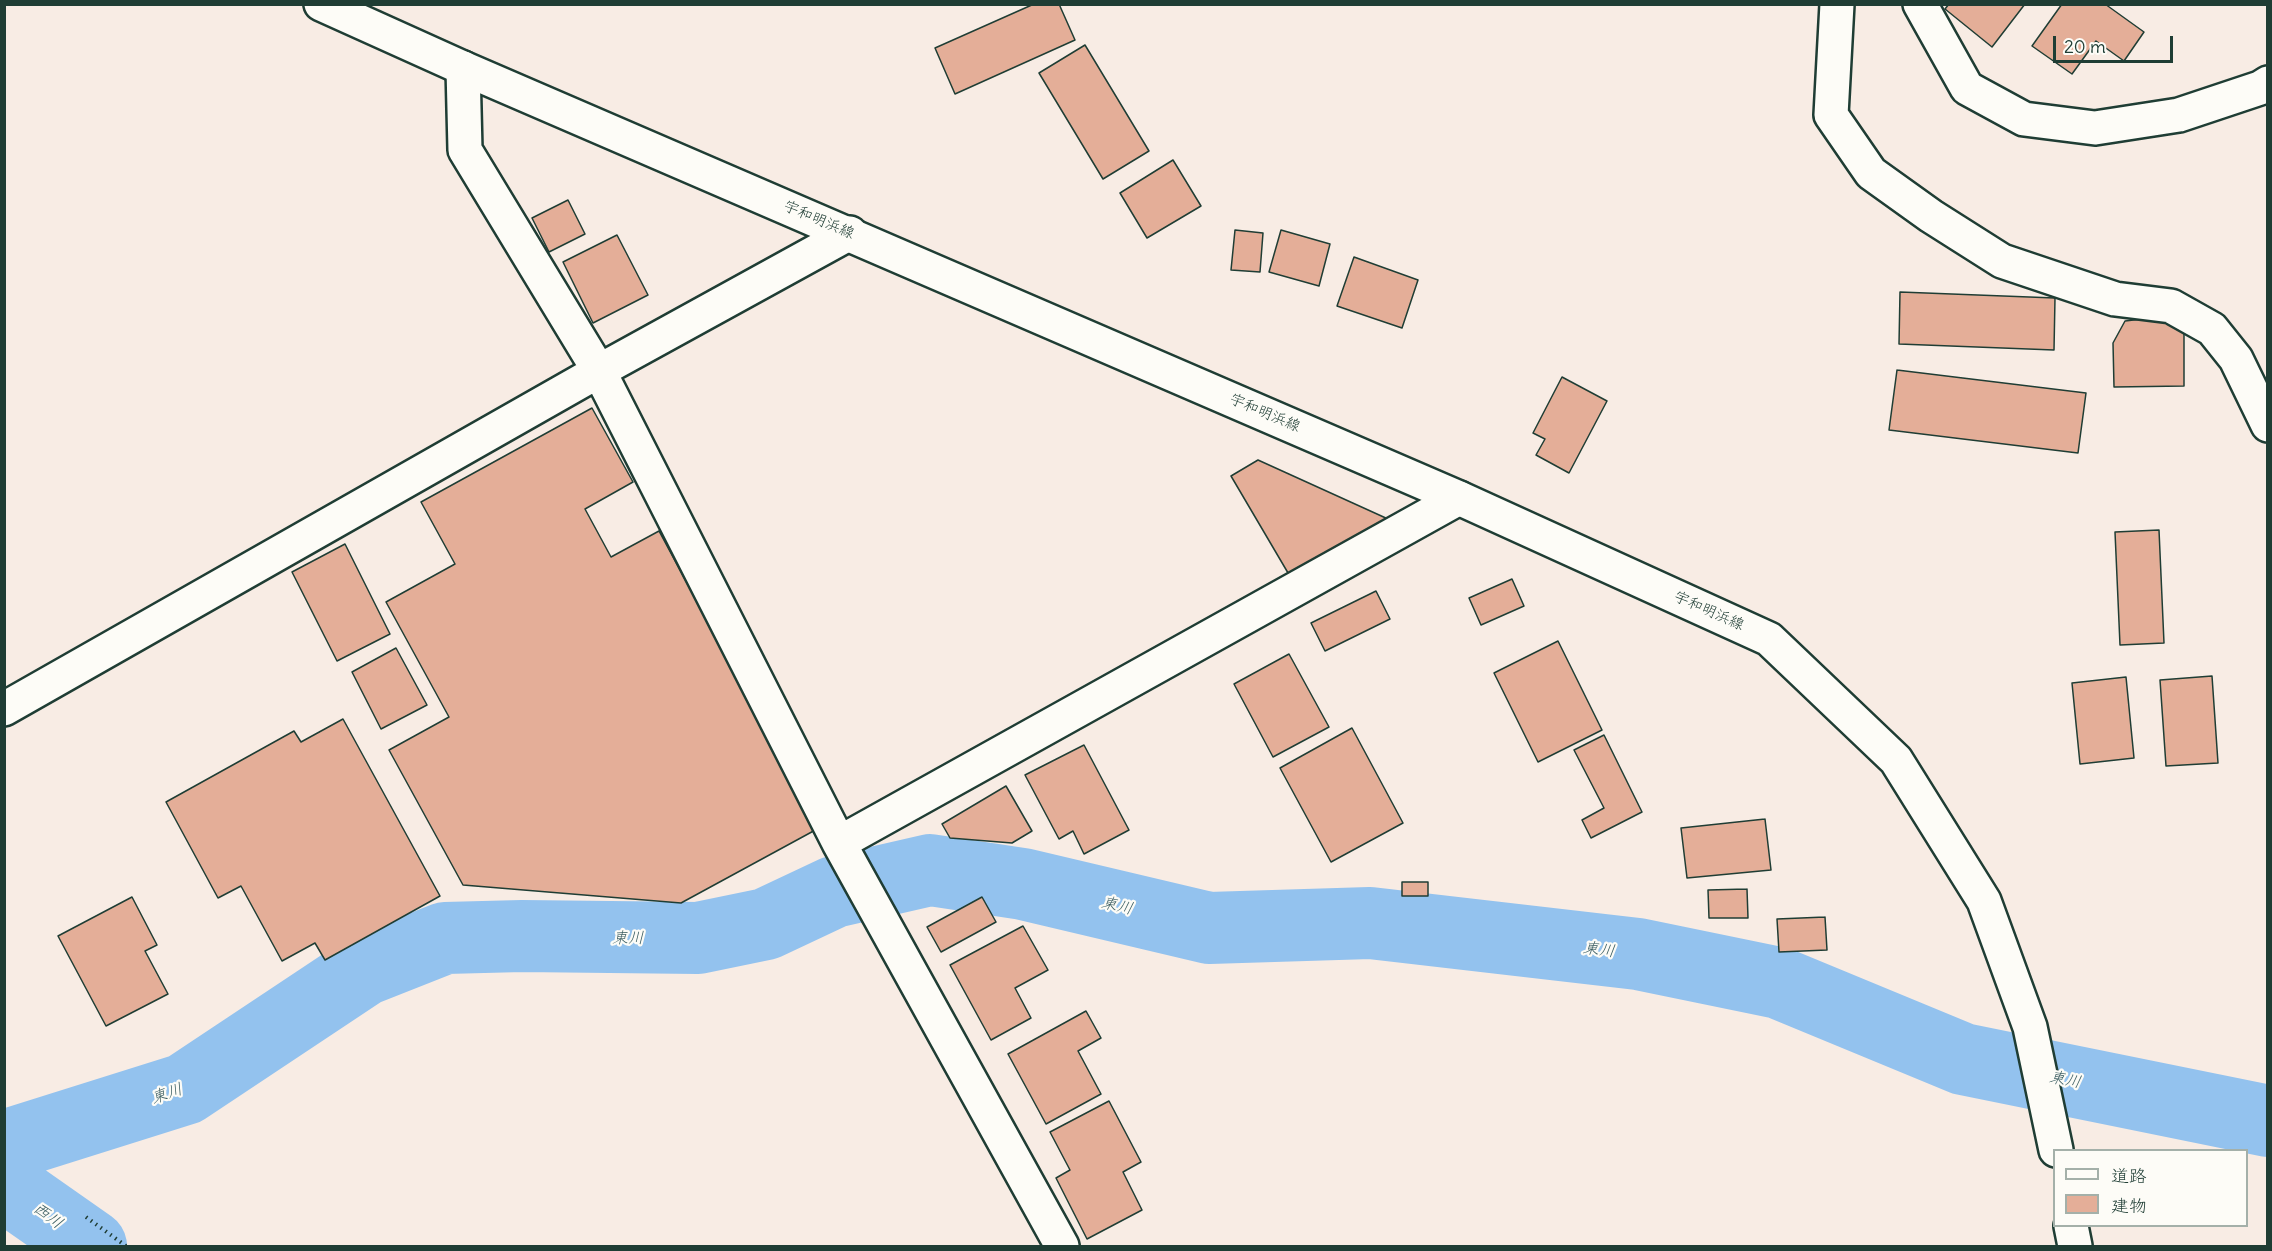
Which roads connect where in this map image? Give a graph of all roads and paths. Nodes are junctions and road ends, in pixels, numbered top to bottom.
1 (321, 4) edge
2 (1837, 4) edge
3 (1920, 4) edge
4 (463, 68) junction
5 (2268, 83) edge
6 (850, 233) junction
7 (599, 371) junction
8 (2268, 425) edge
9 (1459, 498) junction
10 (4, 709) edge
11 (847, 857) junction
12 (2056, 1149) edge
13 (86, 1217) dead end
14 (2071, 1227) edge
15 (126, 1246) edge
16 (1062, 1246) edge
17 (2075, 1246) edge

1 - 4 street, 宇和明浜線
2 - 8 street
3 - 5 street
4 - 6 street, 宇和明浜線
4 - 7 street
6 - 7 street
6 - 9 street, 宇和明浜線
7 - 10 street
7 - 11 street
9 - 11 street
9 - 12 street, 宇和明浜線
11 - 16 street
13 - 15 path
14 - 17 street

